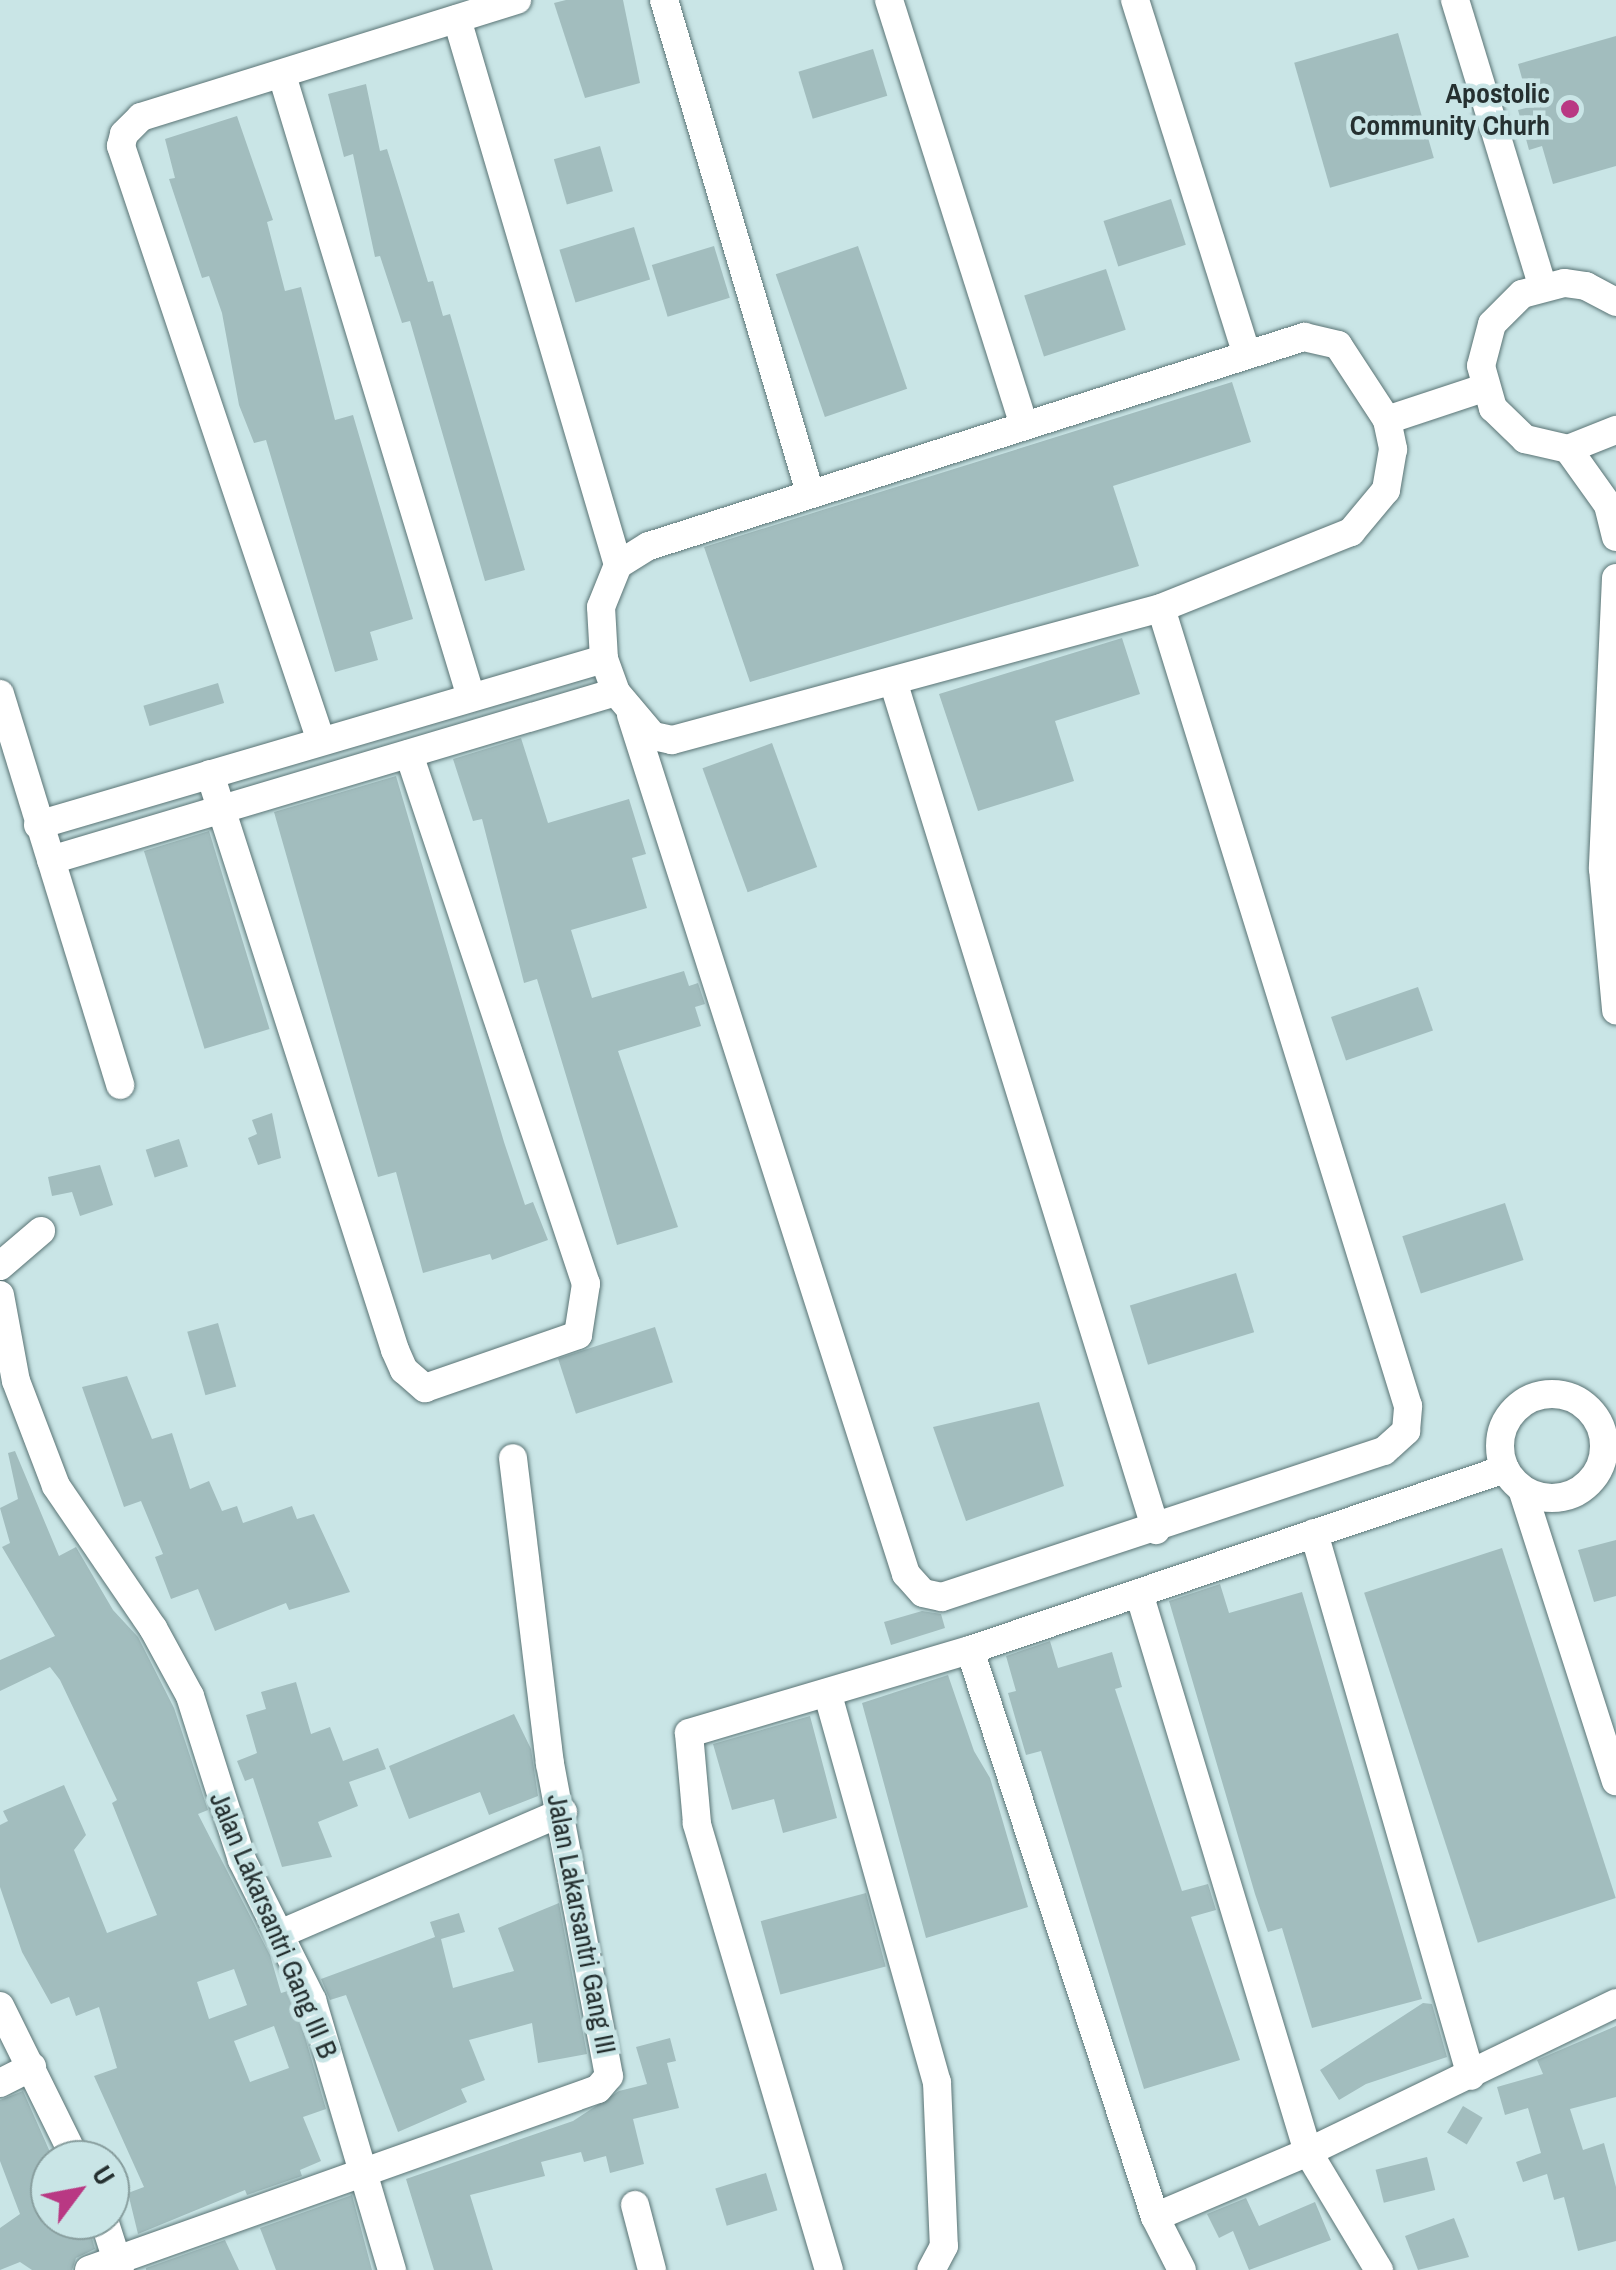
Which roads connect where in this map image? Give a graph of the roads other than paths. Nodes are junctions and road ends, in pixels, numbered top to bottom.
1 (518, 0) edge
2 (664, 0) edge
3 (889, 0) edge
4 (1135, 0) edge
5 (1454, 0) edge
6 (457, 19) junction
7 (282, 75) junction
8 (1542, 285) junction
9 (1616, 302) edge
10 (1246, 351) junction
11 (1484, 388) junction
12 (1387, 420) junction
13 (1023, 422) junction
14 (1616, 430) edge
15 (1568, 449) junction
16 (810, 492) junction
17 (1616, 537) edge
18 (618, 565) junction
19 (1616, 578) edge
20 (1160, 608) junction
21 (604, 658) junction
22 (893, 681) junction
23 (0, 694) edge
24 (471, 697) junction
25 (624, 704) junction
26 (321, 742) junction
27 (409, 754) junction
28 (210, 774) junction
29 (223, 809) junction
30 (38, 825) junction
31 (51, 860) junction
32 (1616, 1010) edge
33 (120, 1085) dead end
34 (41, 1231) dead end
35 (0, 1266) edge
36 (0, 1295) edge
37 (8, 1383) edge
38 (1616, 1406) edge
39 (1586, 1407) junction
40 (1610, 1430) edge
41 (513, 1458) dead end
42 (1514, 1479) junction
43 (1156, 1530) junction
44 (1314, 1534) junction
45 (1138, 1593) junction
46 (970, 1650) junction
47 (828, 1695) junction
48 (1616, 1781) edge
49 (563, 1812) junction
50 (282, 1933) junction
51 (1616, 2003) edge
52 (0, 2006) edge
53 (32, 2067) junction
54 (1471, 2076) junction
55 (0, 2083) edge
56 (67, 2140) edge
57 (1308, 2152) junction
58 (361, 2171) junction
59 (635, 2205) dead end
60 (1155, 2217) junction
61 (111, 2240) edge
62 (120, 2264) edge
63 (89, 2270) edge
64 (392, 2270) edge
65 (652, 2270) edge
66 (829, 2270) edge
67 (931, 2270) edge
68 (1182, 2270) edge
69 (1379, 2270) edge

1 - 6 street
2 - 16 street
3 - 13 street
4 - 10 street
5 - 8 street
6 - 7 street
6 - 18 street
7 - 24 street
7 - 26 street
8 - 9 street
8 - 11 street
10 - 12 street
10 - 13 street
11 - 12 street
11 - 15 street
12 - 20 street
13 - 16 street
14 - 15 street
15 - 17 street
16 - 18 street
18 - 21 street
19 - 32 street
20 - 22 street
20 - 43 street
21 - 24 street
21 - 25 street
22 - 25 street
22 - 43 street
23 - 30 street
24 - 26 street
25 - 27 street
25 - 43 street
26 - 28 street
27 - 29 street
27 - 29 street
28 - 29 street
28 - 30 street
29 - 31 street
30 - 31 street
31 - 33 street
34 - 35 street
36 - 37 street, Jalan Lakarsantri Gang III B
37 - 50 street, Jalan Lakarsantri Gang III B
38 - 39 street
39 - 40 street
39 - 42 street
40 - 42 street
41 - 49 street, Jalan Lakarsantri Gang III
42 - 44 street
42 - 48 street
44 - 45 street
44 - 54 street
45 - 46 street
45 - 57 street
46 - 47 street
46 - 60 street
47 - 66 street
47 - 67 street
49 - 50 street
49 - 58 street, Jalan Lakarsantri Gang III
50 - 58 street, Jalan Lakarsantri Gang III B
51 - 54 street
52 - 53 street
53 - 55 street
53 - 56 street
54 - 57 street
57 - 60 street
57 - 69 street
58 - 62 street, Jalan Lakarsantri Gang III
58 - 64 street, Jalan Lakarsantri Gang III B
59 - 65 street
60 - 68 street
61 - 62 street
62 - 63 street, Jalan Lakarsantri Gang III

